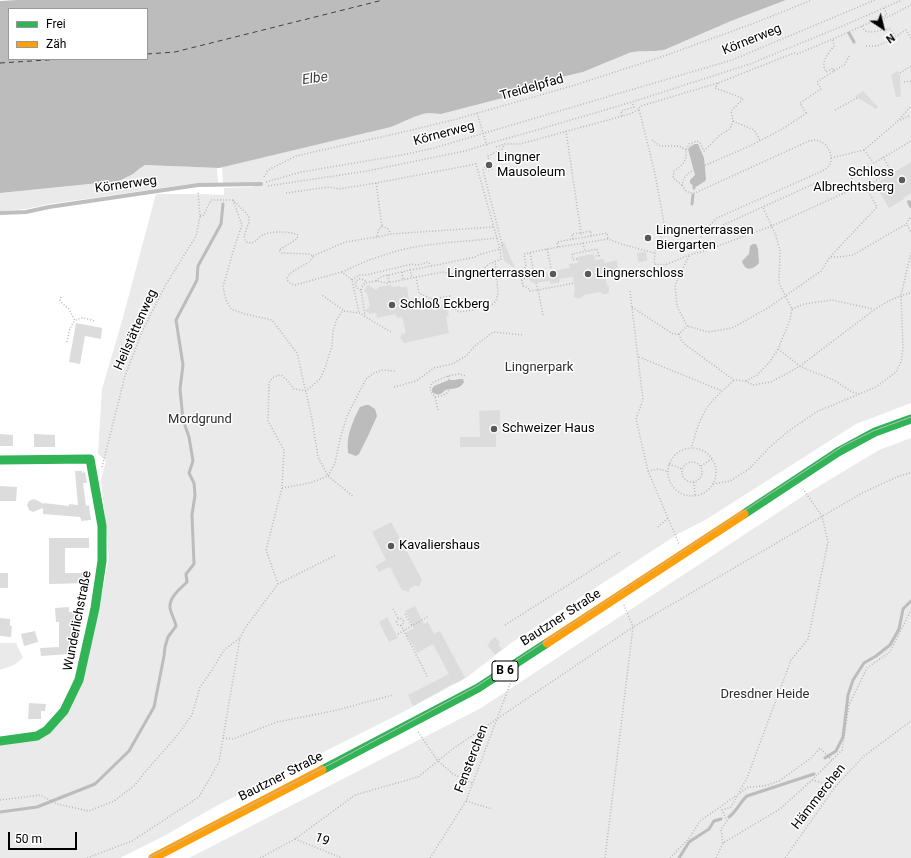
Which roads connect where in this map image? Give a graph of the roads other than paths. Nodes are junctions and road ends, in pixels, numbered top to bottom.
1 (260, 184) road end
2 (0, 214) edge
3 (911, 419) edge
4 (0, 460) edge
5 (0, 741) edge
6 (153, 858) edge

1 - 2 lane, Körnerweg
3 - 6 main road, Bautzner Straße / B 6
4 - 5 main road, Wunderlichstraße

